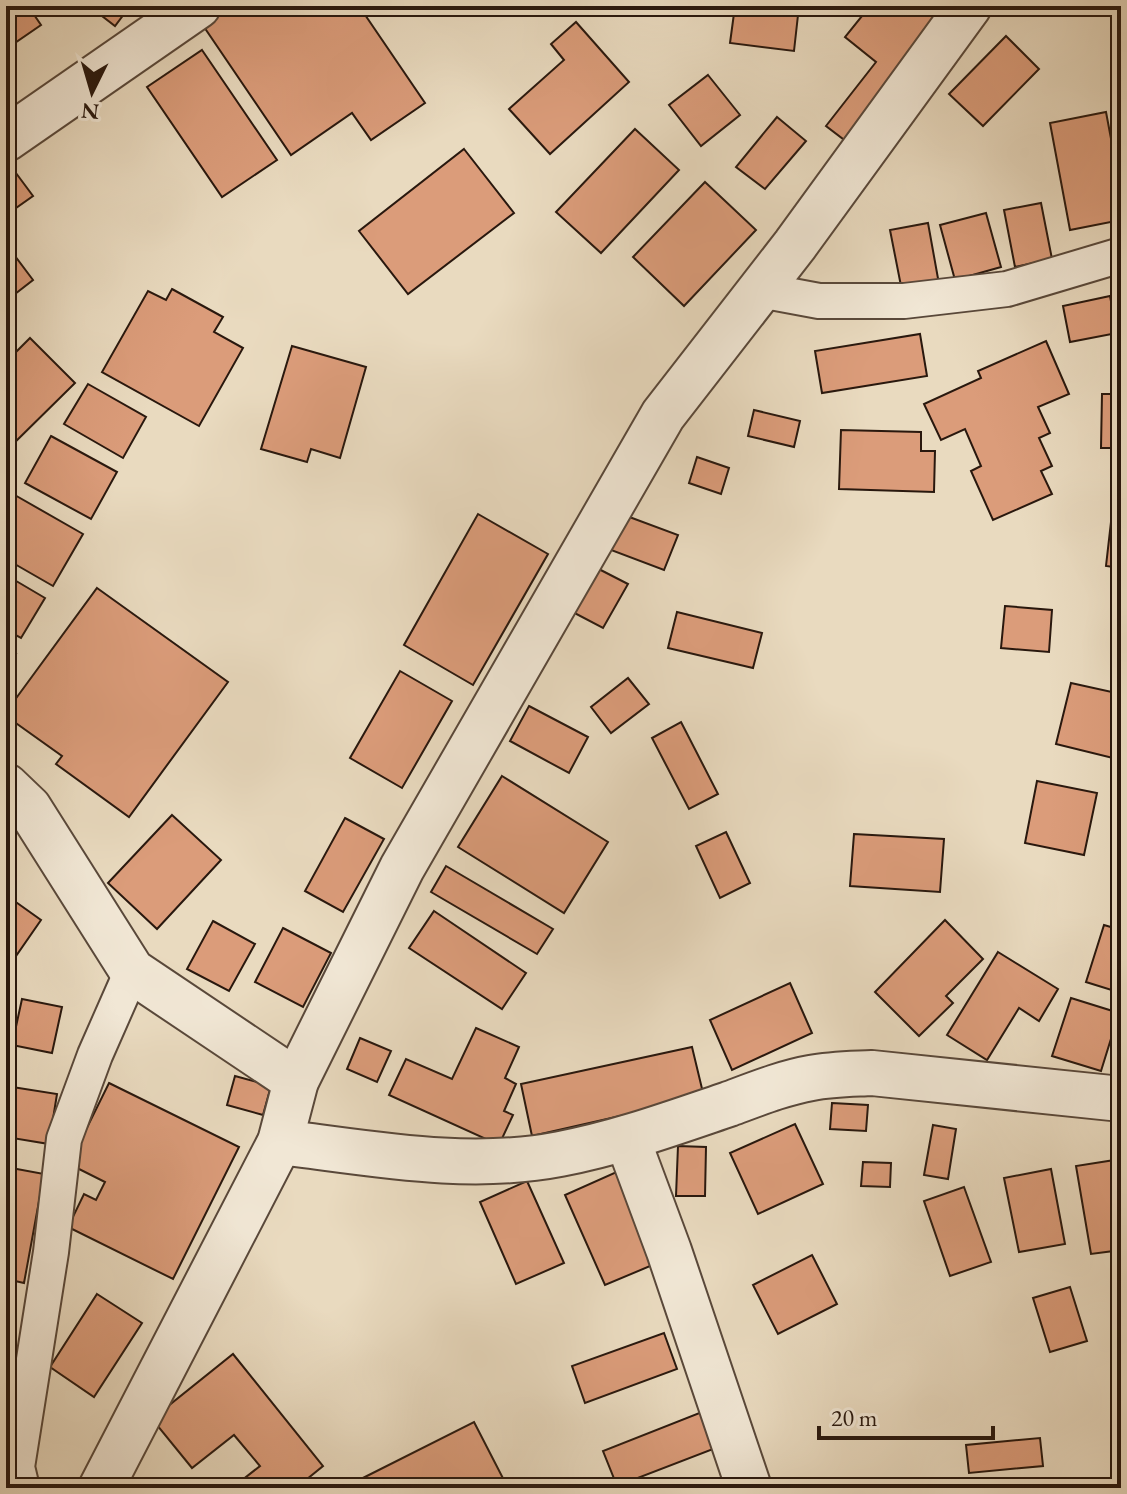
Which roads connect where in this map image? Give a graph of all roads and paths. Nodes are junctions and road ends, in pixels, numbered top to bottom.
1 (198, 6) edge
2 (969, 6) edge
3 (6, 139) edge
4 (1121, 255) edge
5 (760, 290) junction
6 (6, 786) edge
7 (132, 971) junction
8 (296, 1081) junction
9 (1121, 1099) edge
10 (627, 1138) junction
11 (280, 1142) junction
12 (22, 1488) edge
13 (101, 1488) edge
14 (749, 1488) edge

1 - 3 street
2 - 5 street
4 - 5 lane
5 - 8 street
6 - 7 street
7 - 8 street
7 - 12 lane
8 - 11 street
9 - 10 street
10 - 11 street
10 - 14 street
11 - 13 street

